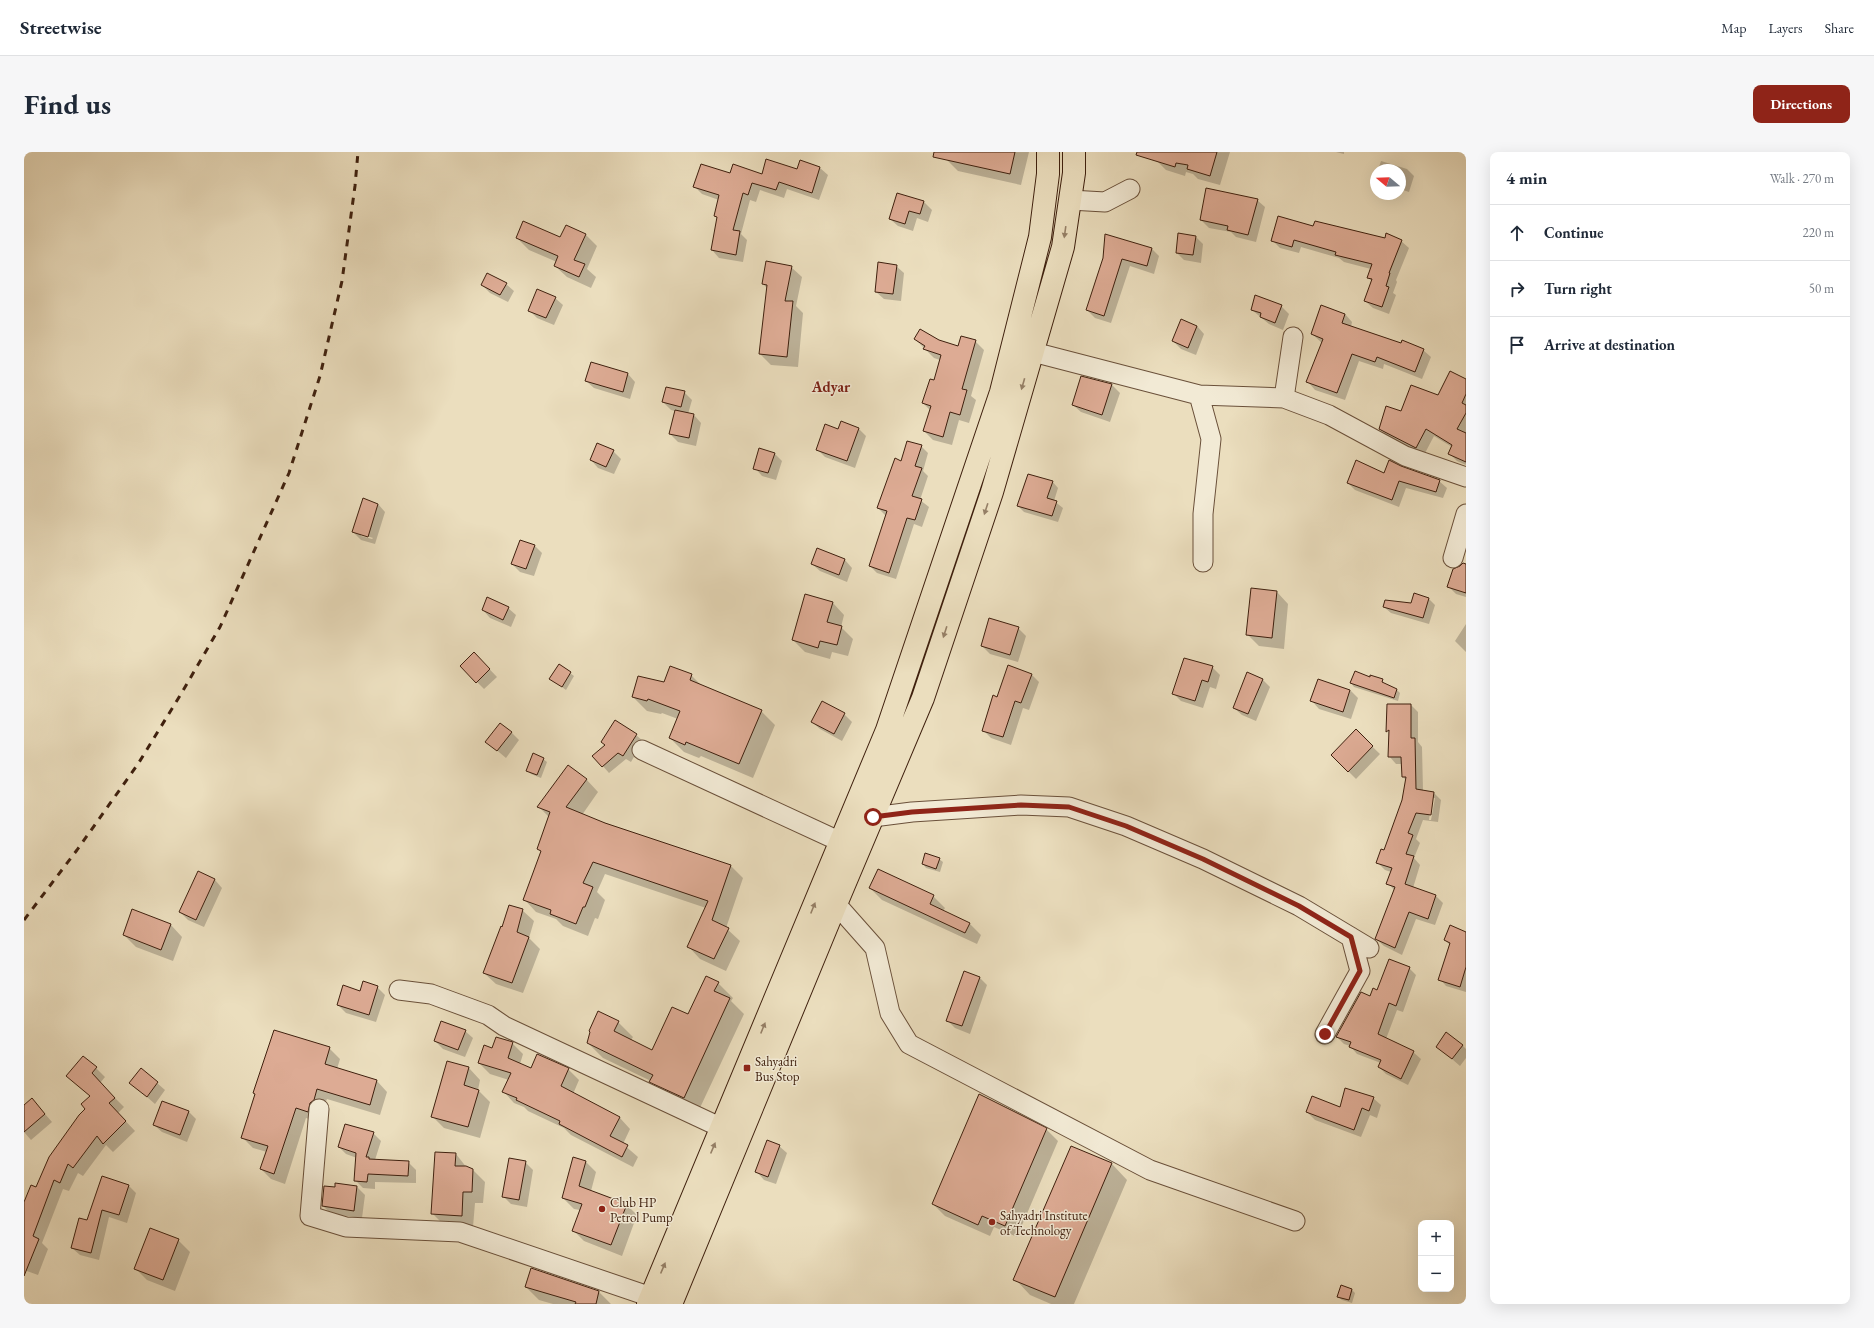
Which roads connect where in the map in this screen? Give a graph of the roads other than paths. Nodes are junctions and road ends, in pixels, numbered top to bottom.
1 (1048, 152) edge
2 (1074, 152) edge
3 (1130, 189) dead end
4 (1070, 200) junction
5 (1293, 337) dead end
6 (1032, 352) junction
7 (1200, 395) junction
8 (1284, 398) junction
9 (1466, 477) edge
10 (1466, 514) edge
11 (1453, 558) dead end
12 (1203, 562) dead end
13 (642, 750) dead end
14 (873, 817) junction
15 (840, 842) junction
16 (836, 904) junction
17 (1351, 937) junction
18 (1368, 948) dead end
19 (399, 990) dead end
20 (1325, 1034) dead end
21 (319, 1109) dead end
22 (722, 1128) junction
23 (1295, 1221) dead end
24 (649, 1301) edge
25 (671, 1304) edge

1 - 15 highway
2 - 4 highway
3 - 4 street
4 -> 6 highway
5 - 8 street
6 - 7 street
6 -> 14 highway
7 - 8 street
7 - 12 street
8 - 9 street
10 - 11 street
13 - 15 street
14 - 16 highway
14 - 17 street
22 -> 15 highway
16 - 23 street
16 - 25 highway
17 - 18 street
17 - 20 street
19 - 22 street
21 - 24 street
24 -> 22 highway

